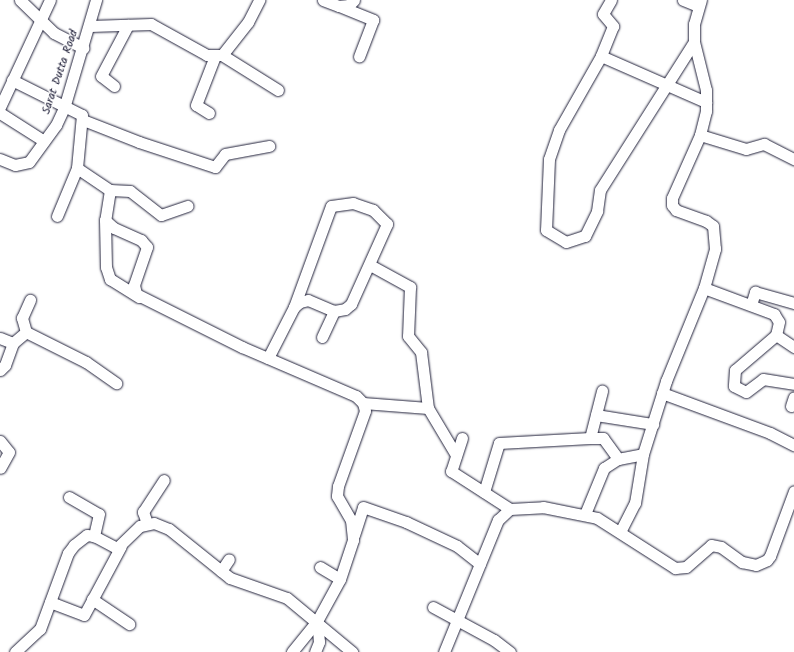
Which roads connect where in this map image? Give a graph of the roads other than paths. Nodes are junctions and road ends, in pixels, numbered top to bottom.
1 (20, 0) edge
2 (50, 0) edge
3 (96, 0) edge
4 (258, 0) edge
5 (323, 0) edge
6 (354, 0) edge
7 (611, 0) edge
8 (683, 0) edge
9 (700, 3) edge
10 (339, 6) junction
11 (42, 21) junction
12 (128, 25) junction
13 (90, 26) junction
14 (694, 42) junction
15 (83, 48) junction
16 (218, 55) junction
17 (359, 56) dead end
18 (601, 56) junction
19 (12, 80) junction
20 (667, 84) junction
21 (114, 86) dead end
22 (278, 90) dead end
23 (706, 102) junction
24 (0, 107) edge
25 (64, 108) junction
26 (0, 113) edge
27 (209, 113) dead end
28 (83, 120) junction
29 (700, 136) junction
30 (44, 142) junction
31 (269, 146) dead end
32 (0, 159) edge
33 (794, 159) edge
34 (77, 168) junction
35 (110, 190) junction
36 (187, 206) dead end
37 (57, 216) dead end
38 (105, 220) junction
39 (370, 266) junction
40 (704, 288) junction
41 (30, 300) dead end
42 (143, 300) junction
43 (794, 303) edge
44 (751, 305) junction
45 (294, 307) junction
46 (334, 311) junction
47 (26, 332) junction
48 (776, 335) junction
49 (322, 337) dead end
50 (0, 338) edge
51 (13, 343) junction
52 (794, 347) edge
53 (268, 358) junction
54 (0, 370) edge
55 (116, 384) dead end
56 (794, 384) edge
57 (602, 391) dead end
58 (662, 393) junction
59 (363, 402) junction
60 (428, 408) junction
61 (596, 415) junction
62 (653, 424) junction
63 (462, 438) dead end
64 (590, 438) junction
65 (0, 441) edge
66 (794, 445) edge
67 (643, 454) junction
68 (456, 455) junction
69 (618, 459) junction
70 (0, 468) edge
71 (164, 480) dead end
72 (794, 491) edge
73 (484, 492) junction
74 (69, 497) dead end
75 (510, 509) junction
76 (585, 514) junction
77 (147, 523) junction
78 (620, 532) junction
79 (94, 536) junction
80 (353, 540) junction
81 (121, 546) junction
82 (229, 559) dead end
83 (480, 564) junction
84 (320, 567) dead end
85 (221, 571) junction
86 (340, 579) junction
87 (92, 599) junction
88 (50, 602) junction
89 (433, 607) dead end
90 (317, 621) junction
91 (457, 622) junction
92 (129, 624) dead end
93 (15, 652) edge
94 (292, 652) edge
95 (315, 652) edge
96 (352, 652) edge
97 (444, 652) edge
98 (510, 652) edge

1 - 11 street
2 - 11 street
3 - 13 street, Sarat Dutta Road
4 - 16 street
5 - 10 street
6 - 10 street
7 - 18 street
8 - 9 street
9 - 14 street
10 - 17 street
11 - 15 street
11 - 19 street
12 - 13 street
12 - 16 street
12 - 21 street
13 - 15 street, Sarat Dutta Road
14 - 20 street
14 - 23 street
15 - 25 street, Sarat Dutta Road
16 - 22 street
16 - 27 street
18 - 20 street
18 - 20 street
19 - 24 street
19 - 25 street
20 - 23 street
23 - 29 street
25 - 28 street
25 - 30 street, Sarat Dutta Road
26 - 30 street
28 - 31 street
28 - 34 street
29 - 33 street
29 - 40 street
30 - 32 street, Sarat Dutta Road
34 - 35 street
34 - 37 street
35 - 36 street
35 - 38 street
38 - 42 street
38 - 42 street
39 - 45 street
39 - 46 street
39 - 60 street
40 - 44 street
40 - 58 street
41 - 47 street
42 - 53 street
43 - 44 street
44 - 48 street
45 - 46 street
45 - 53 street
46 - 49 street
47 - 51 street
47 - 55 street
48 - 52 street
48 - 56 street
50 - 51 street
51 - 54 street
53 - 59 street
57 - 61 street
58 - 62 street
58 - 66 street
59 - 60 street
59 - 80 street
60 - 68 street
61 - 62 street
61 - 64 street
62 - 67 street
63 - 68 street
64 - 69 street
64 - 73 street
65 - 70 street
67 - 69 street
67 - 78 street
68 - 73 street
69 - 76 street
71 - 77 street
72 - 78 street
73 - 75 street
74 - 79 street
75 - 76 street
75 - 83 street
76 - 78 street
77 - 81 street
77 - 85 street
79 - 81 street
79 - 88 street
80 - 83 street
80 - 86 street
81 - 87 street
82 - 85 street
83 - 91 street
84 - 86 street
85 - 90 street
86 - 90 street
87 - 88 street
87 - 92 street
88 - 93 street
89 - 91 street
90 - 94 street
90 - 95 street
90 - 96 street
91 - 97 street
91 - 98 street

